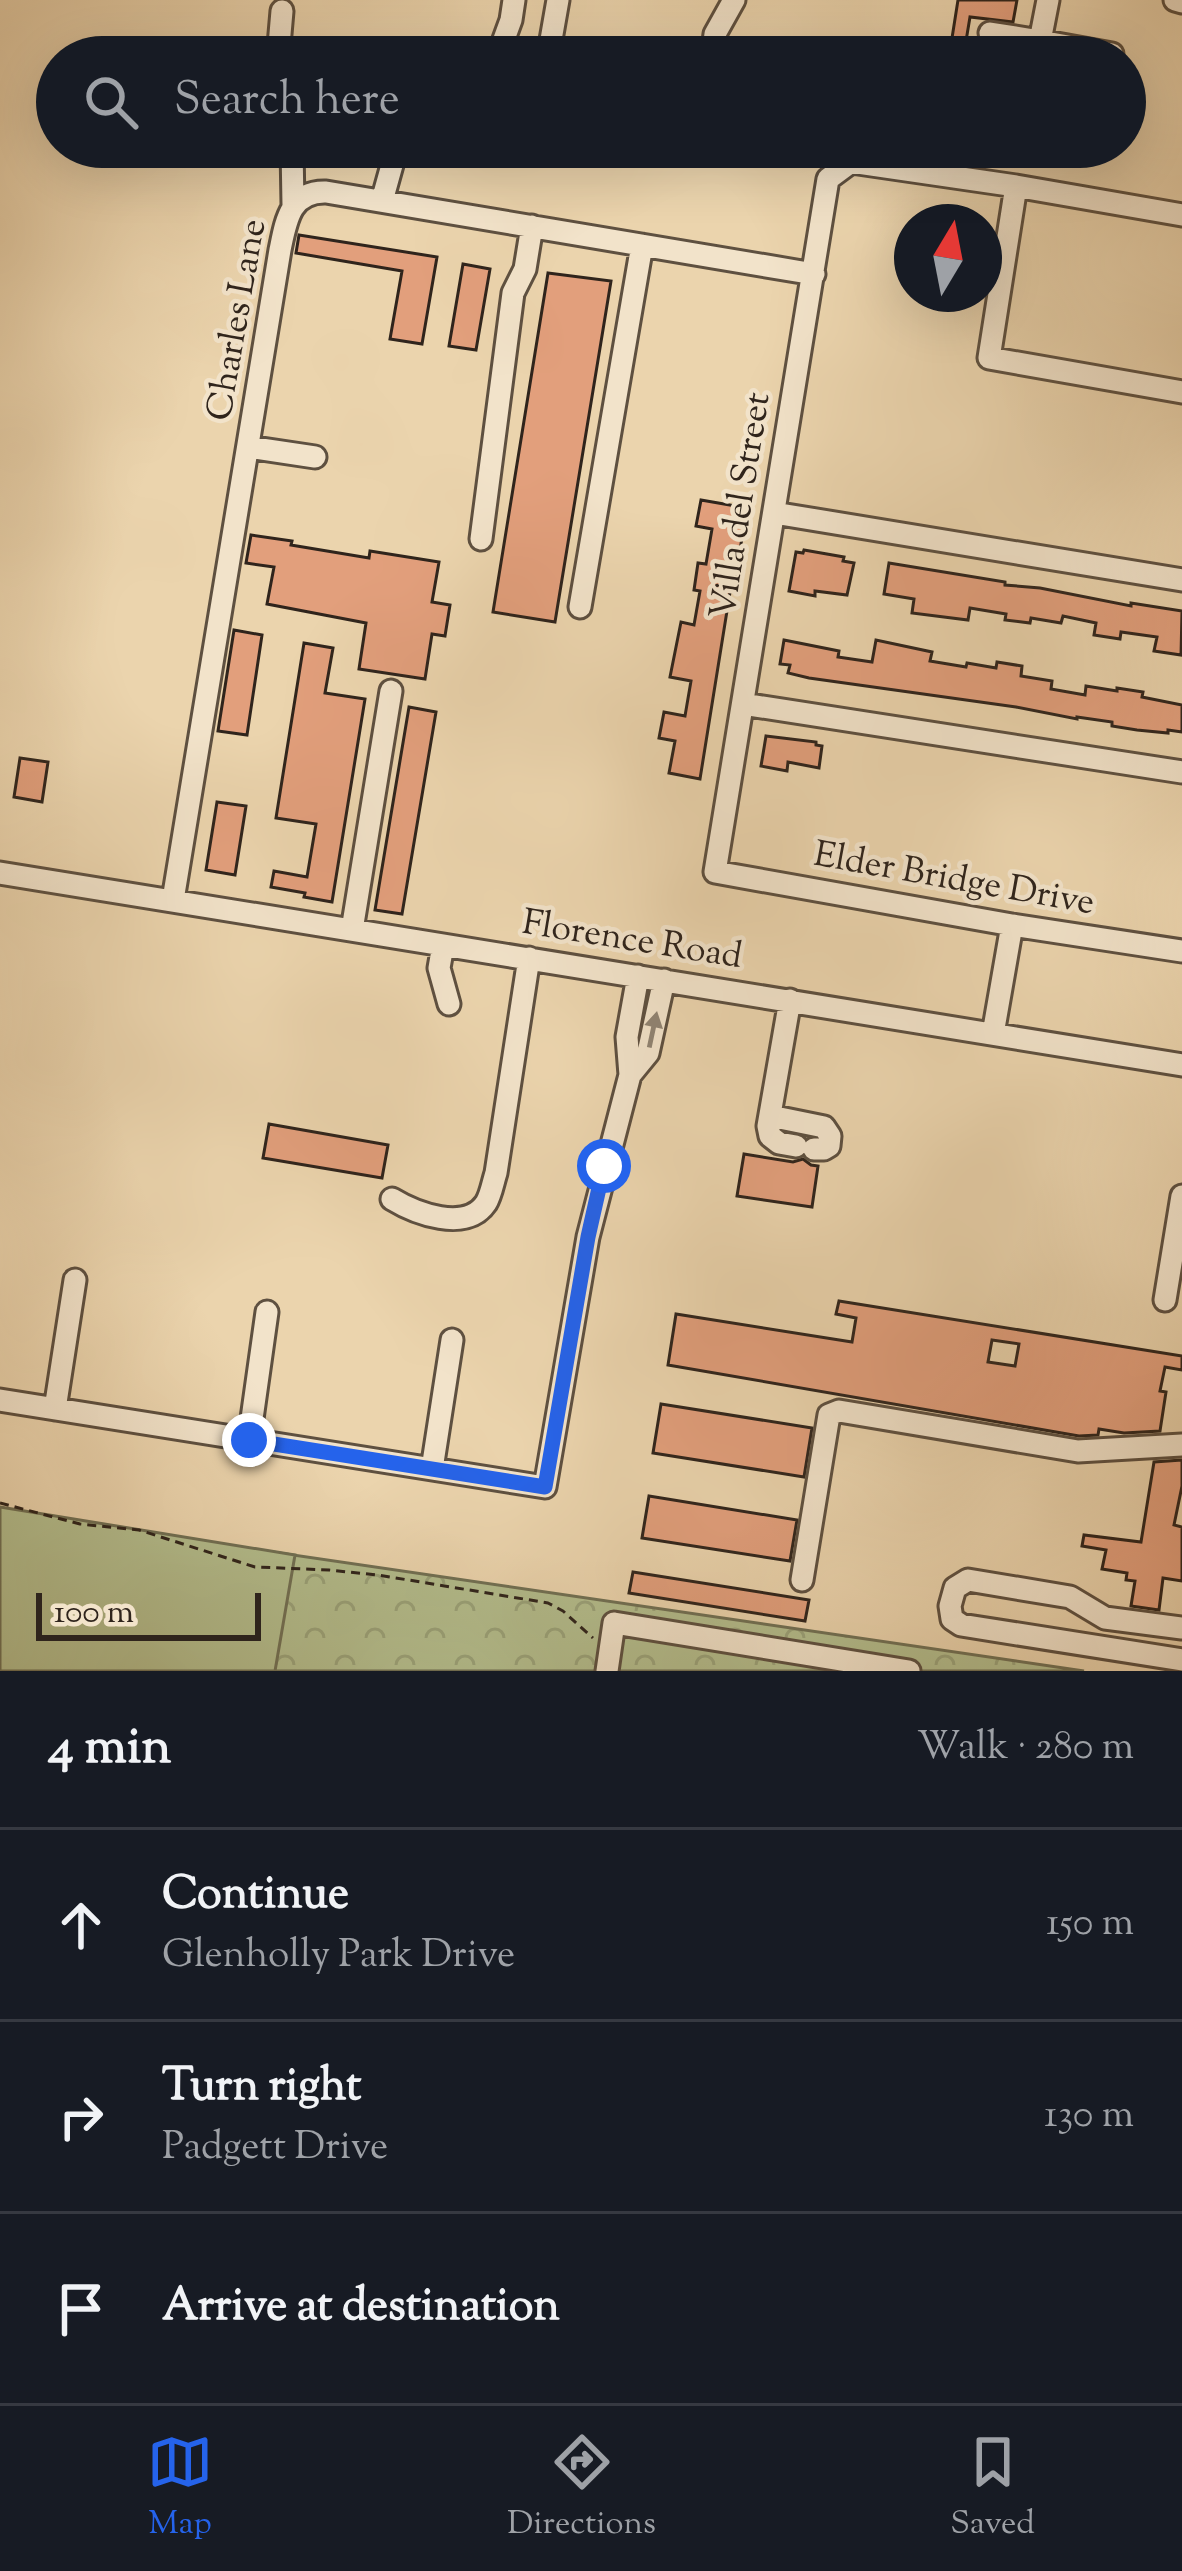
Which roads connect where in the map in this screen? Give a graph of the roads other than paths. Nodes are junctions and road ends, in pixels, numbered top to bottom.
1 (514, 0) edge
2 (558, 0) edge
3 (734, 0) edge
4 (1048, 0) edge
5 (282, 11) dead end
6 (990, 33) dead end
7 (280, 36) edge
8 (505, 36) edge
9 (552, 36) edge
10 (715, 36) edge
11 (1009, 36) edge
12 (1041, 36) edge
13 (292, 168) edge
14 (391, 168) edge
15 (843, 168) edge
16 (892, 168) edge
17 (1016, 186) junction
18 (382, 201) junction
19 (293, 205) junction
20 (1182, 214) edge
21 (532, 226) junction
22 (641, 245) junction
23 (814, 274) junction
24 (1182, 392) edge
25 (248, 447) junction
26 (315, 457) dead end
27 (774, 513) junction
28 (481, 539) dead end
29 (1182, 580) edge
30 (580, 607) dead end
31 (392, 691) dead end
32 (743, 704) junction
33 (1182, 772) edge
34 (715, 872) joint
35 (0, 873) edge
36 (173, 900) junction
37 (1012, 925) junction
38 (352, 930) junction
39 (443, 944) junction
40 (1182, 951) edge
41 (529, 958) junction
42 (638, 976) junction
43 (664, 980) junction
44 (790, 1000) junction
45 (449, 1004) dead end
46 (993, 1034) junction
47 (1182, 1065) edge
48 (630, 1075) junction
49 (770, 1116) junction
50 (1182, 1196) edge
51 (392, 1199) dead end
52 (76, 1280) dead end
53 (1165, 1300) dead end
54 (267, 1312) dead end
55 (452, 1340) dead end
56 (0, 1400) edge
57 (55, 1409) junction
58 (249, 1440) junction
59 (1182, 1445) edge
60 (432, 1469) junction
61 (802, 1580) dead end
62 (1182, 1628) edge
63 (1182, 1660) edge
64 (607, 1671) edge
65 (909, 1671) edge

1 - 8 street
2 - 9 street
3 - 10 street
4 - 12 street
5 - 7 street
6 - 11 street
13 - 19 street
14 - 18 street
15 - 23 street, Villa del Street
16 - 17 street, Villa del Street
17 - 20 street
17 - 24 street
18 - 19 street, Charles Lane
18 - 21 street, Charles Lane
19 - 25 street, Charles Lane
21 - 22 street, Charles Lane
21 - 28 street
22 - 23 street, Charles Lane
22 - 30 street
23 - 27 street, Villa del Street
25 - 26 street
25 - 36 street, Charles Lane
27 - 29 street
27 - 32 street, Villa del Street
31 - 38 street
32 - 33 street
32 - 34 street, Villa del Street
34 - 37 street, Elder Bridge Drive
35 - 36 street, Florence Road
36 - 38 street, Florence Road
37 - 40 street, Elder Bridge Drive
37 - 46 street
38 - 39 street, Florence Road
39 - 41 street, Florence Road
39 - 45 street
41 - 42 street, Florence Road
41 - 51 street
42 - 43 street, Florence Road
42 - 48 street
43 - 44 street, Florence Road
48 -> 43 street
44 - 46 street, Florence Road
44 - 49 street
46 - 47 street, Florence Road
48 - 60 street
49 - 49 street
50 - 53 street
52 - 57 street
54 - 58 street
55 - 60 street
56 - 57 street
57 - 58 street
58 - 60 street
59 - 61 street
62 - 63 street
64 - 65 street

